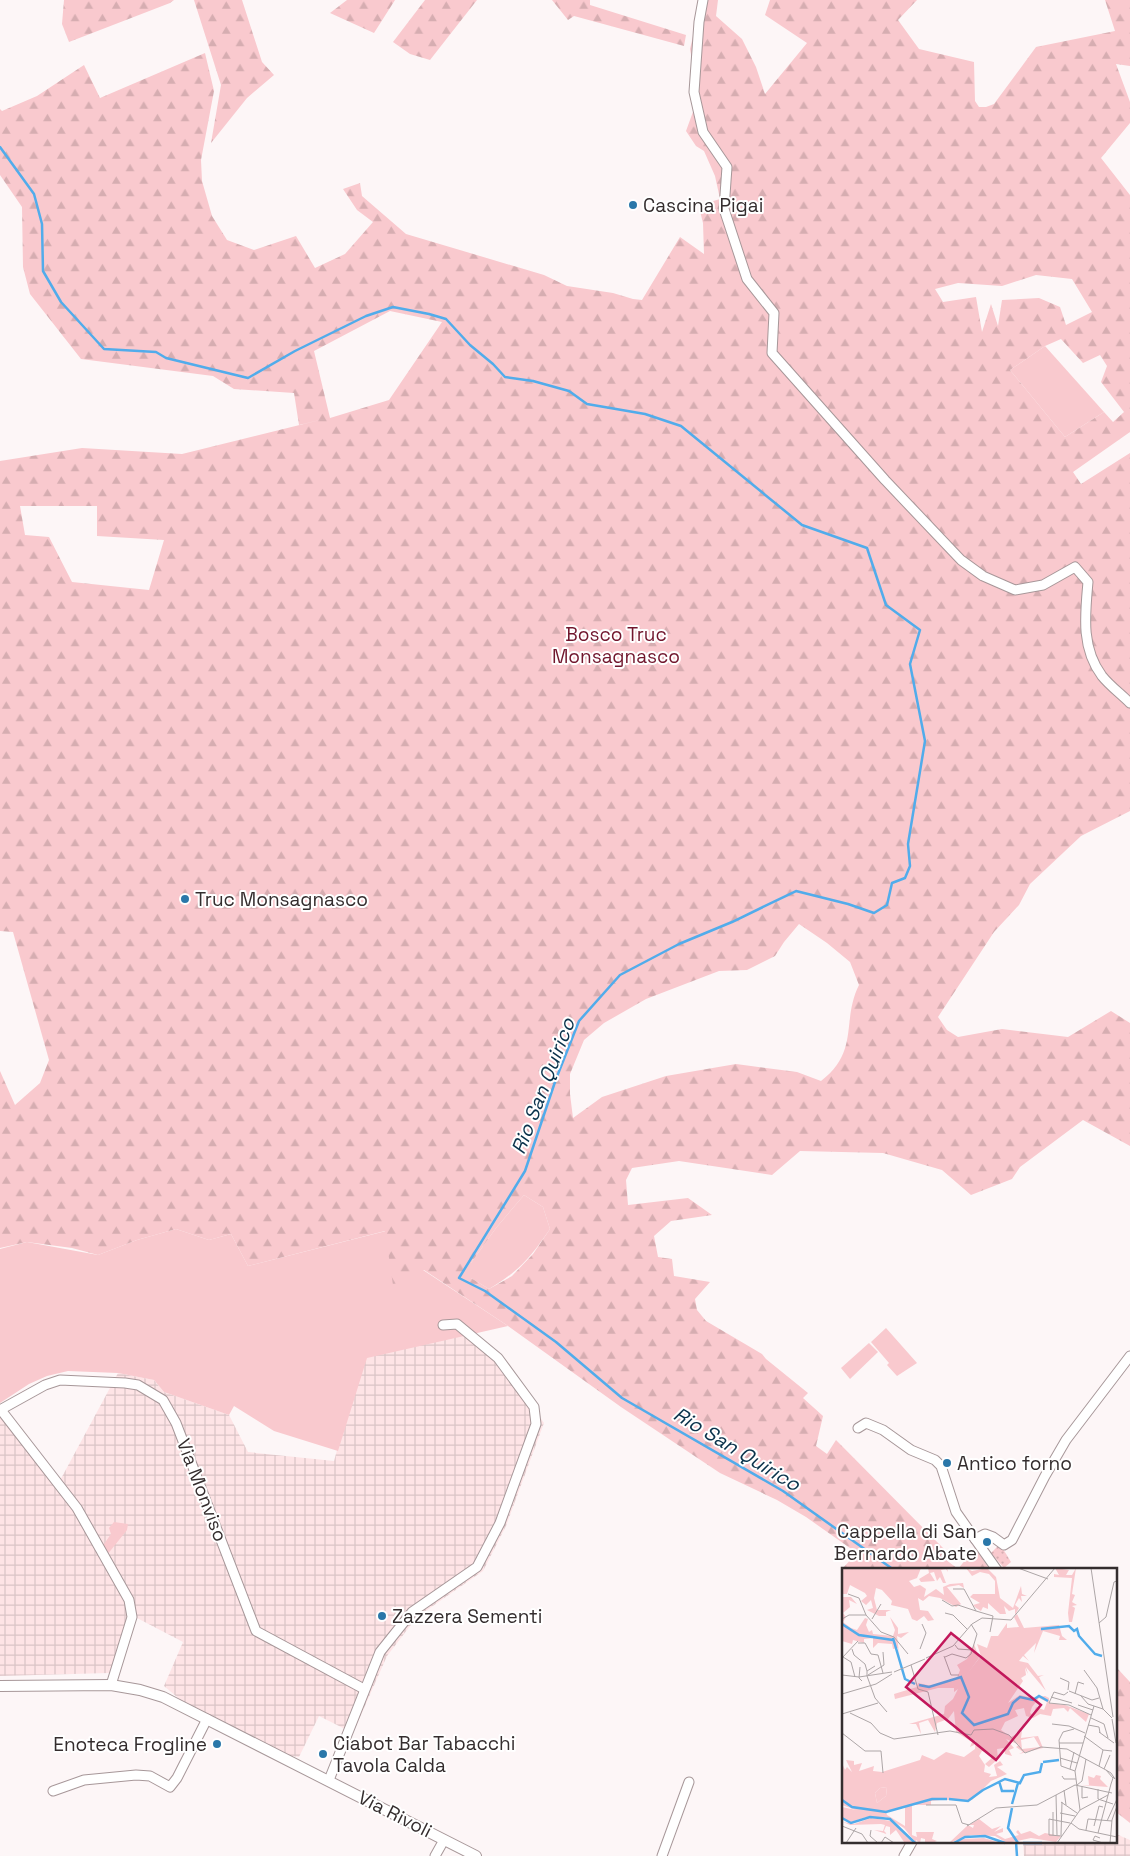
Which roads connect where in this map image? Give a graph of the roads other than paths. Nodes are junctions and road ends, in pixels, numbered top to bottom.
1 (703, 0) edge
2 (1130, 703) edge
3 (443, 1325) dead end
4 (1130, 1356) edge
5 (0, 1410) edge
6 (858, 1428) dead end
7 (975, 1539) junction
8 (996, 1568) edge
9 (0, 1686) edge
10 (111, 1686) junction
11 (364, 1689) junction
12 (207, 1719) junction
13 (329, 1780) junction
14 (689, 1782) dead end
15 (53, 1791) dead end
16 (444, 1840) junction
17 (911, 1844) edge
18 (435, 1856) edge
19 (476, 1856) edge
20 (662, 1856) edge
21 (904, 1856) edge

1 - 2 street
3 - 11 street
4 - 7 street
5 - 10 street
5 - 11 street, Via Monviso
6 - 7 street
7 - 8 street
9 - 10 street, Via Rivoli
10 - 12 street, Via Rivoli
11 - 13 street
12 - 13 street, Via Rivoli
12 - 15 street
13 - 16 street, Via Rivoli
14 - 20 street
16 - 18 street
16 - 19 street, Via Rivoli
17 - 21 street

